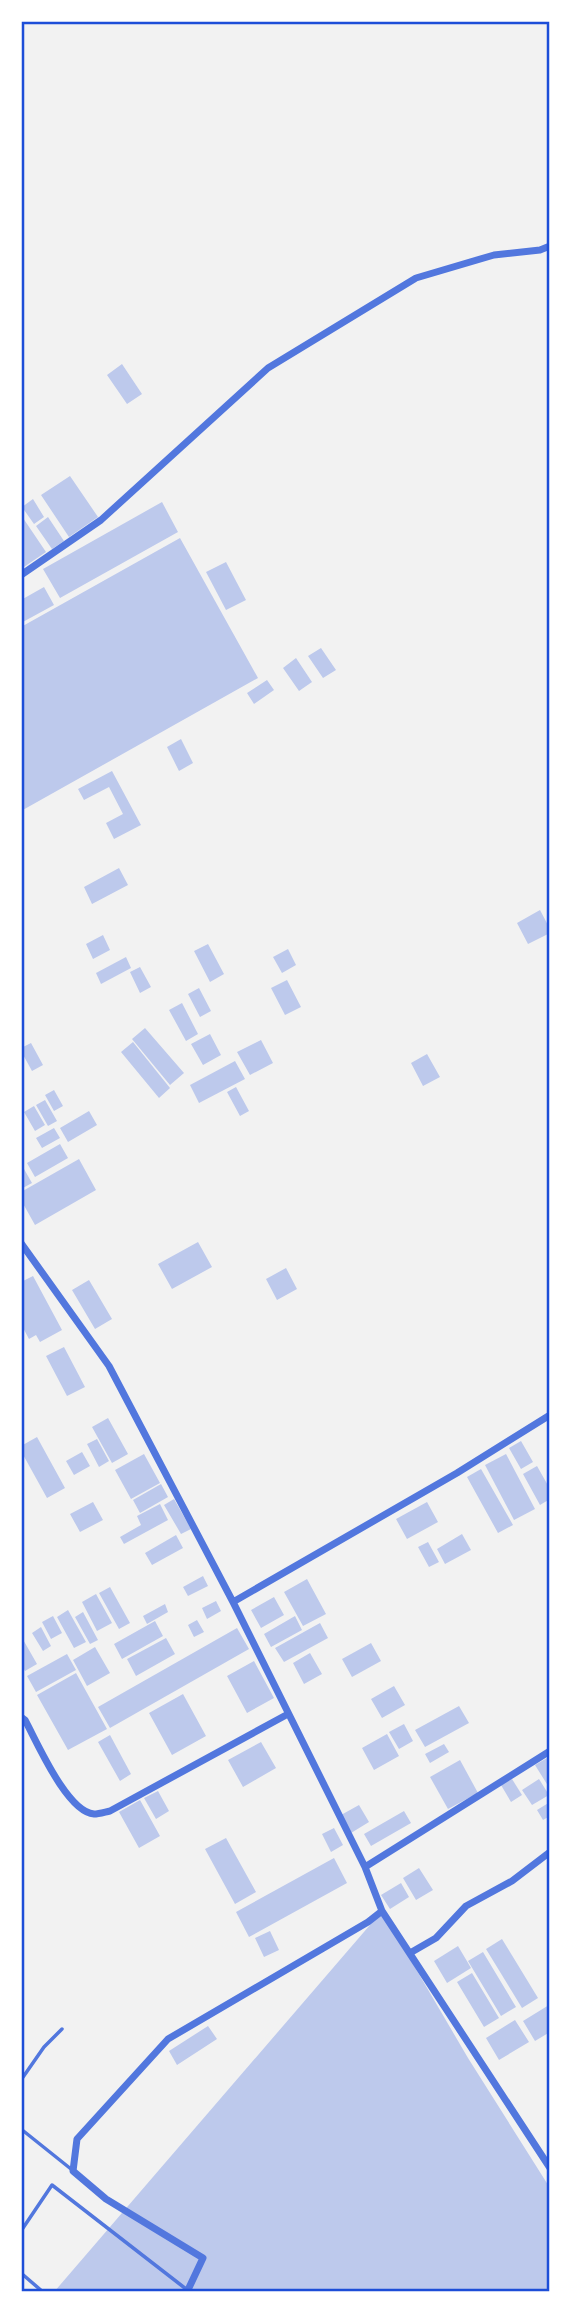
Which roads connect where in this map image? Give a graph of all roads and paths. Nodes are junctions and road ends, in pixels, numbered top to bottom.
1 (550, 246) edge
2 (21, 575) edge
3 (21, 1243) edge
4 (550, 1415) edge
5 (233, 1602) junction
6 (288, 1714) junction
7 (21, 1717) edge
8 (550, 1751) edge
9 (550, 1852) edge
10 (365, 1867) junction
11 (382, 1911) junction
12 (410, 1953) junction
13 (62, 2029) dead end
14 (21, 2080) edge
15 (21, 2129) edge
16 (550, 2168) edge
17 (73, 2171) junction
18 (21, 2231) edge
19 (21, 2273) edge
20 (187, 2291) edge
21 (43, 2292) edge

1 - 2 street
3 - 5 street
4 - 5 street
5 - 6 street
6 - 7 street
6 - 10 street
8 - 10 street
9 - 12 street
10 - 11 street
11 - 12 street
11 - 17 street
12 - 16 street
13 - 14 lane
15 - 17 lane
17 - 20 street
18 - 20 lane
19 - 21 lane

